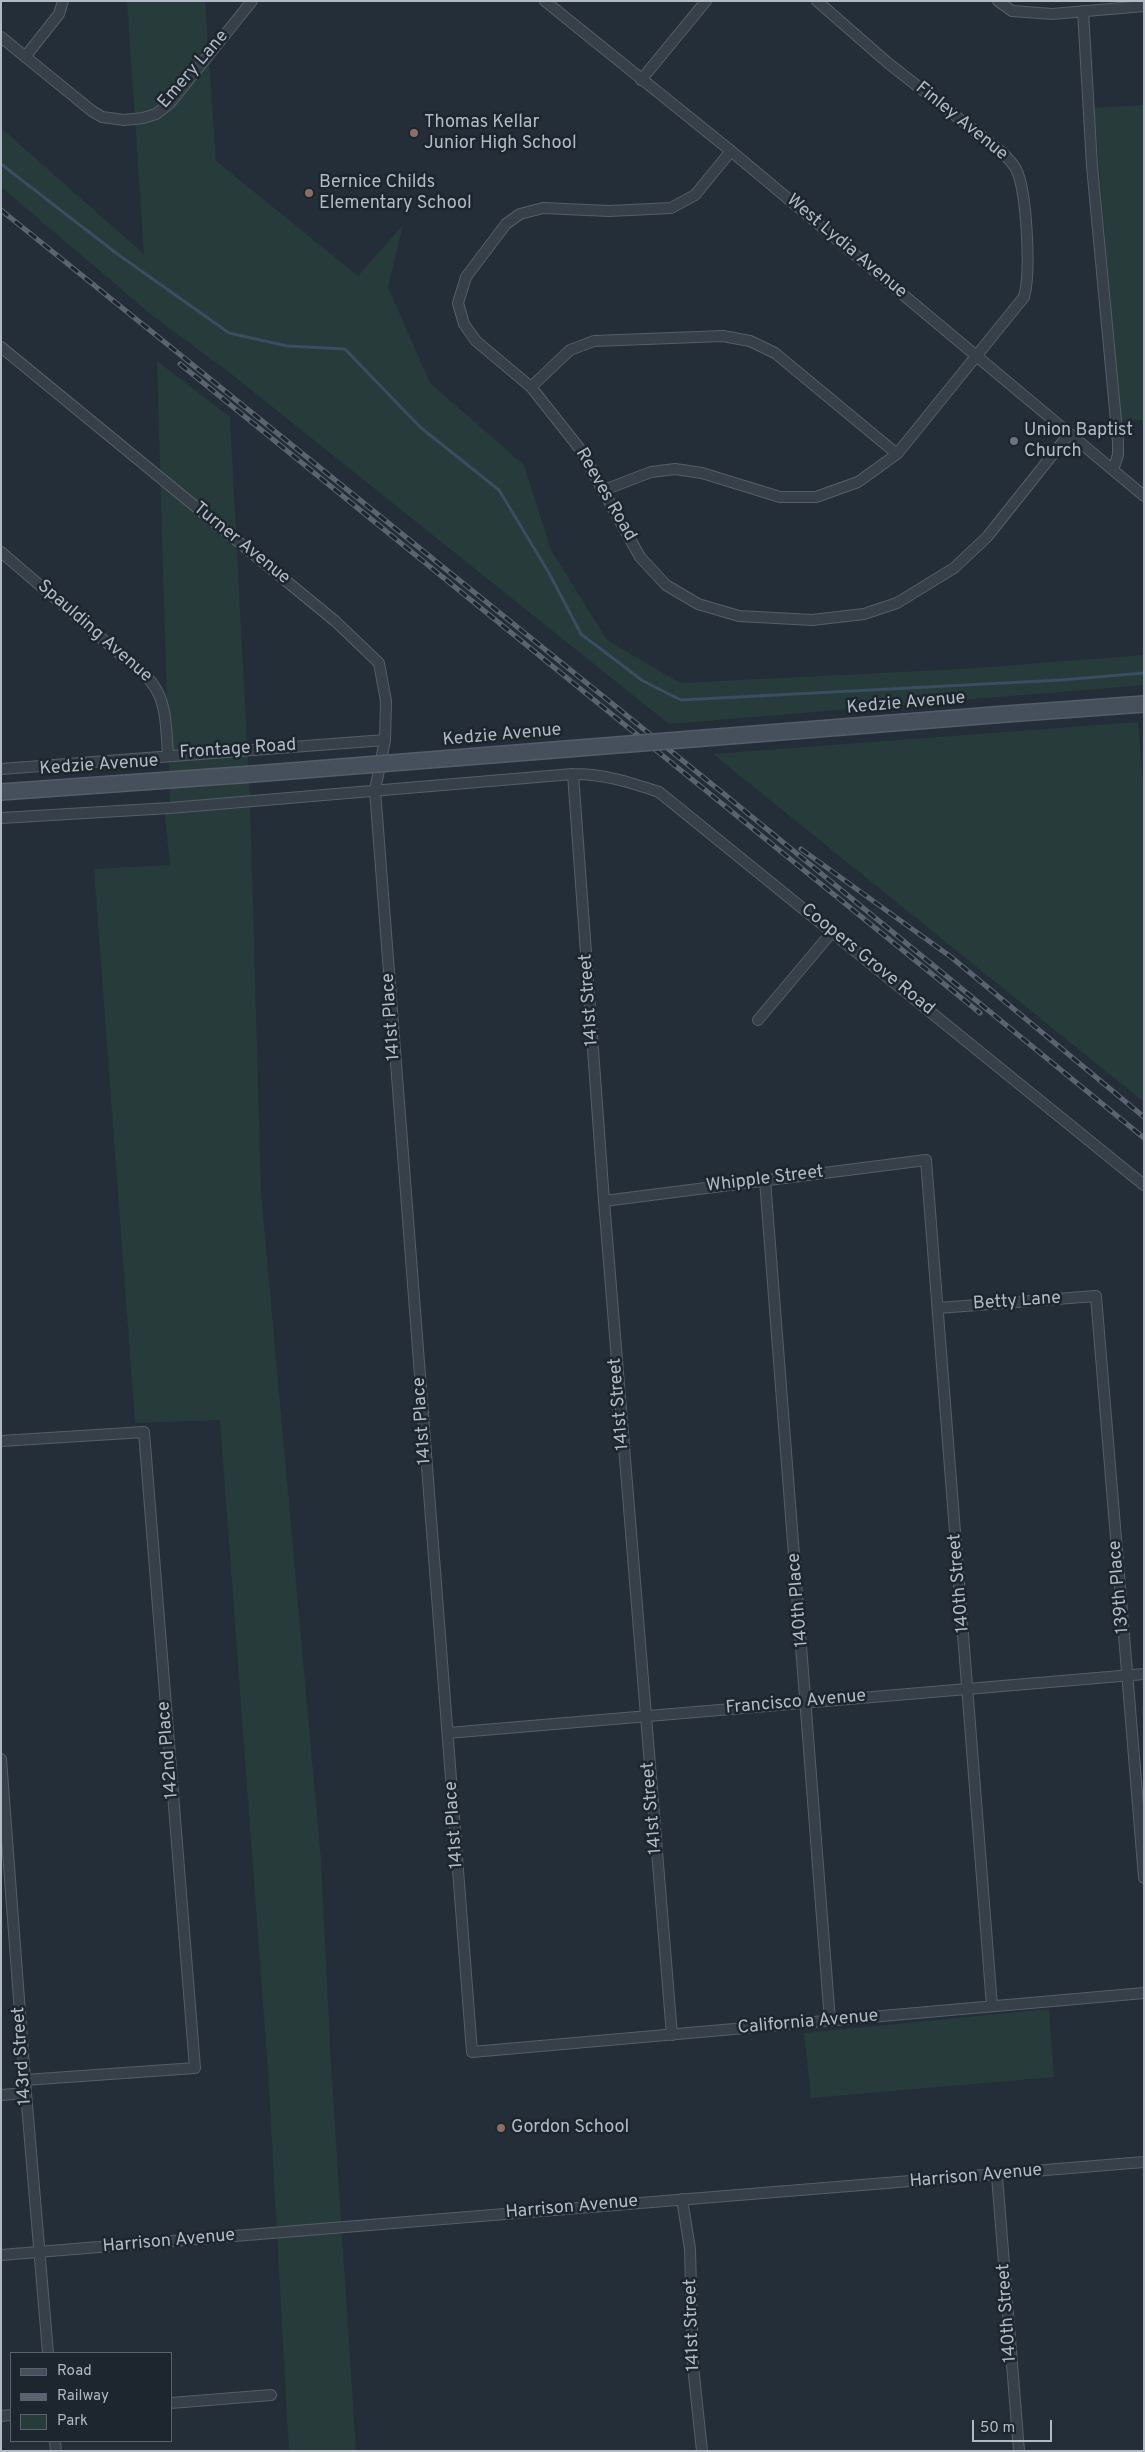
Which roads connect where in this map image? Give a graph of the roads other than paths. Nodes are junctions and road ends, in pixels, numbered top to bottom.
1 (63, 1) edge
2 (252, 1) edge
3 (545, 1) edge
4 (706, 1) edge
5 (817, 1) edge
6 (998, 1) edge
7 (1144, 6) edge
8 (1083, 11) junction
9 (1, 37) edge
10 (26, 57) junction
11 (641, 80) junction
12 (731, 150) junction
13 (1, 347) edge
14 (978, 356) junction
15 (531, 387) junction
16 (1069, 434) junction
17 (897, 454) junction
18 (1113, 470) junction
19 (604, 490) junction
20 (1144, 496) edge
21 (1, 552) edge
22 (1144, 704) edge
23 (385, 740) junction
24 (168, 755) junction
25 (1, 769) edge
26 (573, 774) junction
27 (375, 790) junction
28 (1, 792) edge
29 (1, 818) edge
30 (832, 932) junction
31 (758, 1020) dead end
32 (926, 1160) joint
33 (765, 1180) junction
34 (1144, 1185) edge
35 (604, 1201) junction
36 (1096, 1296) joint
37 (938, 1308) junction
38 (1, 1441) edge
39 (1144, 1674) edge
40 (1127, 1675) junction
41 (969, 1689) junction
42 (807, 1702) junction
43 (645, 1716) junction
44 (448, 1733) junction
45 (1, 1759) edge
46 (1144, 1878) edge
47 (6, 1890) edge
48 (1144, 1993) edge
49 (992, 2006) junction
50 (830, 2021) junction
51 (672, 2035) junction
52 (472, 2052) joint
53 (25, 2080) junction
54 (26, 2093) junction
55 (1, 2095) edge
56 (1144, 2162) edge
57 (997, 2176) junction
58 (682, 2199) junction
59 (41, 2252) junction
60 (1, 2255) edge
61 (48, 2352) edge
62 (271, 2395) dead end
63 (172, 2403) edge
64 (702, 2451) edge
65 (1019, 2451) edge

1 - 10 street
2 - 10 street, Emery Lane
3 - 11 street, West Lydia Avenue
4 - 11 street
5 - 14 street, Finley Avenue
6 - 8 street
7 - 8 street
8 - 18 street
9 - 10 street, Emery Lane
11 - 12 street, West Lydia Avenue
12 - 14 street, West Lydia Avenue
12 - 15 street, Reeves Road
13 - 23 street, Turner Avenue
14 - 16 street, West Lydia Avenue
14 - 17 street, Finley Avenue
15 - 17 street
15 - 19 street, Reeves Road
16 - 18 street, West Lydia Avenue
16 - 19 street, Reeves Road
17 - 19 street, Finley Avenue
18 - 20 street, West Lydia Avenue
21 - 24 street, Spaulding Avenue
22 - 28 main road, Kedzie Avenue, bridge
23 - 24 street, Frontage Road
23 - 27 street, Turner Avenue
24 - 25 street, Frontage Road
26 - 27 street, Coopers Grove Road
26 - 30 street, Coopers Grove Road
26 - 35 street, 141st Street
27 - 29 street, Coopers Grove Road
27 - 44 street, 141st Place
30 - 31 street
30 - 34 street, Coopers Grove Road
32 - 33 street, Whipple Street
32 - 37 street, 140th Street
33 - 35 street, Whipple Street
33 - 42 street, 140th Place
35 - 43 street, 141st Street
36 - 37 street, Betty Lane
36 - 40 street, 139th Place
37 - 41 street, 140th Street
38 - 53 street, 142nd Place
39 - 40 street, Francisco Avenue
40 - 41 street, Francisco Avenue
40 - 46 street, 139th Place
41 - 42 street, Francisco Avenue
41 - 49 street, 140th Street
42 - 43 street, Francisco Avenue
42 - 50 street, 140th Place
43 - 44 street, Francisco Avenue
43 - 51 street, 141st Street
44 - 52 street, 141st Place
45 - 47 street, 143rd Street
47 - 53 street, 143rd Street
48 - 49 street, California Avenue
49 - 50 street, California Avenue
50 - 51 street, California Avenue
51 - 52 street, California Avenue
53 - 54 street, 143rd Street
54 - 55 street
54 - 59 street, 143rd Street
56 - 57 street, Harrison Avenue
57 - 58 street, Harrison Avenue
57 - 65 street, 140th Street
58 - 59 street, Harrison Avenue
58 - 64 street, 141st Street
59 - 60 street, Harrison Avenue
59 - 61 street, 143rd Street
62 - 63 street

